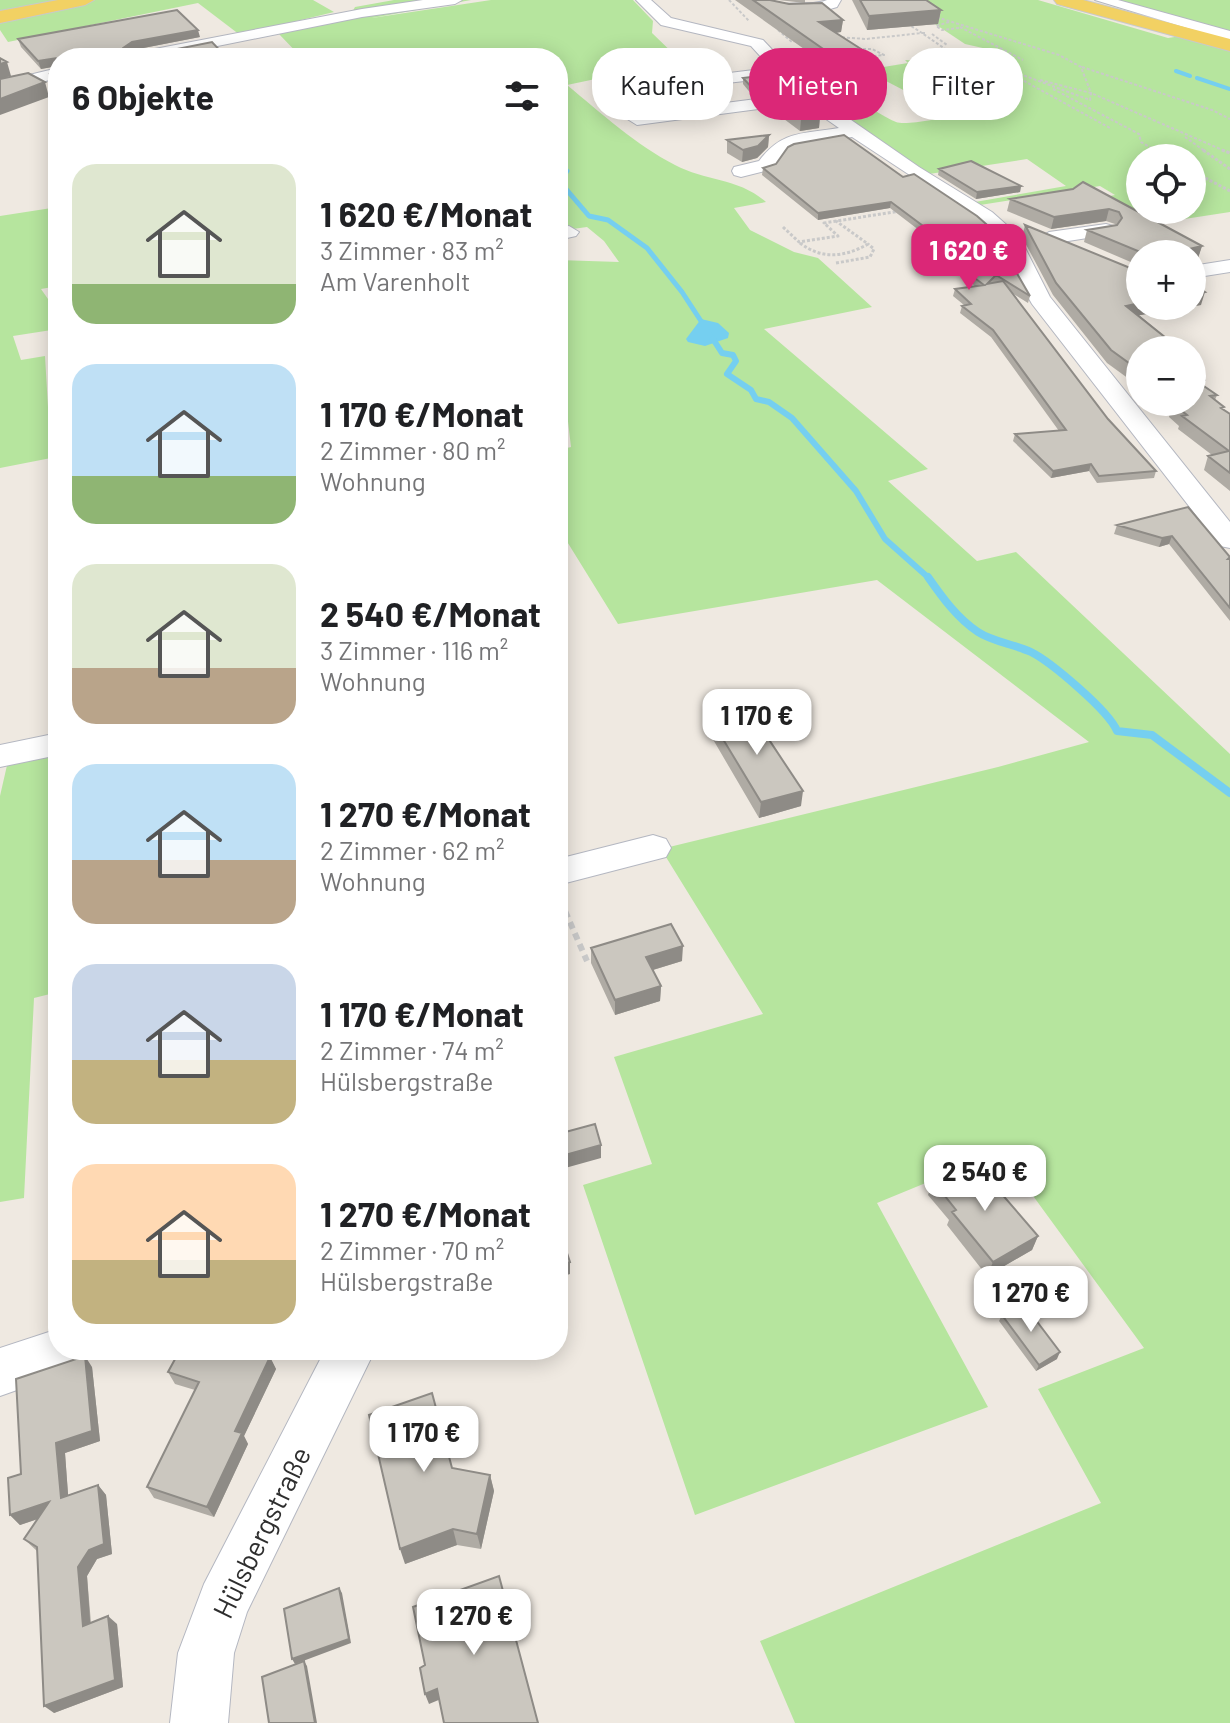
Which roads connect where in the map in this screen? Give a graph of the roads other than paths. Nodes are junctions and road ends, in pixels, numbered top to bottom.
1 (40, 0) edge
2 (85, 0) edge
3 (455, 0) edge
4 (643, 0) edge
5 (834, 0) edge
6 (1063, 0) edge
7 (1102, 0) edge
8 (0, 8) edge
9 (0, 17) edge
10 (750, 22) dead end
11 (732, 23) dead end
12 (811, 28) edge
13 (211, 30) dead end
14 (1230, 36) edge
15 (1230, 45) edge
16 (186, 47) junction
17 (182, 48) edge
18 (762, 48) edge
19 (48, 75) edge
20 (0, 87) edge
21 (839, 120) edge
22 (855, 131) junction
23 (741, 171) dead end
24 (987, 209) junction
25 (1106, 230) edge
26 (1049, 238) junction
27 (1087, 255) edge
28 (1230, 266) edge
29 (1206, 270) edge
30 (1230, 540) edge
31 (48, 746) edge
32 (0, 756) edge
33 (653, 848) dead end
34 (568, 869) edge
35 (48, 1356) edge
36 (346, 1360) edge
37 (0, 1372) edge
38 (199, 1723) edge

1 - 8 main road
2 - 9 main road
3 - 16 street
4 - 18 street
5 - 12 street
6 - 15 main road
7 - 14 street
10 - 11 street
13 - 16 street
16 - 17 street
19 - 20 street
21 - 22 street
22 - 23 street
22 - 24 street
24 - 26 street
24 - 30 street
25 - 26 street
26 - 27 street
28 - 29 street
31 - 32 street
33 - 34 street
35 - 37 street
36 - 38 street, Hülsbergstraße

